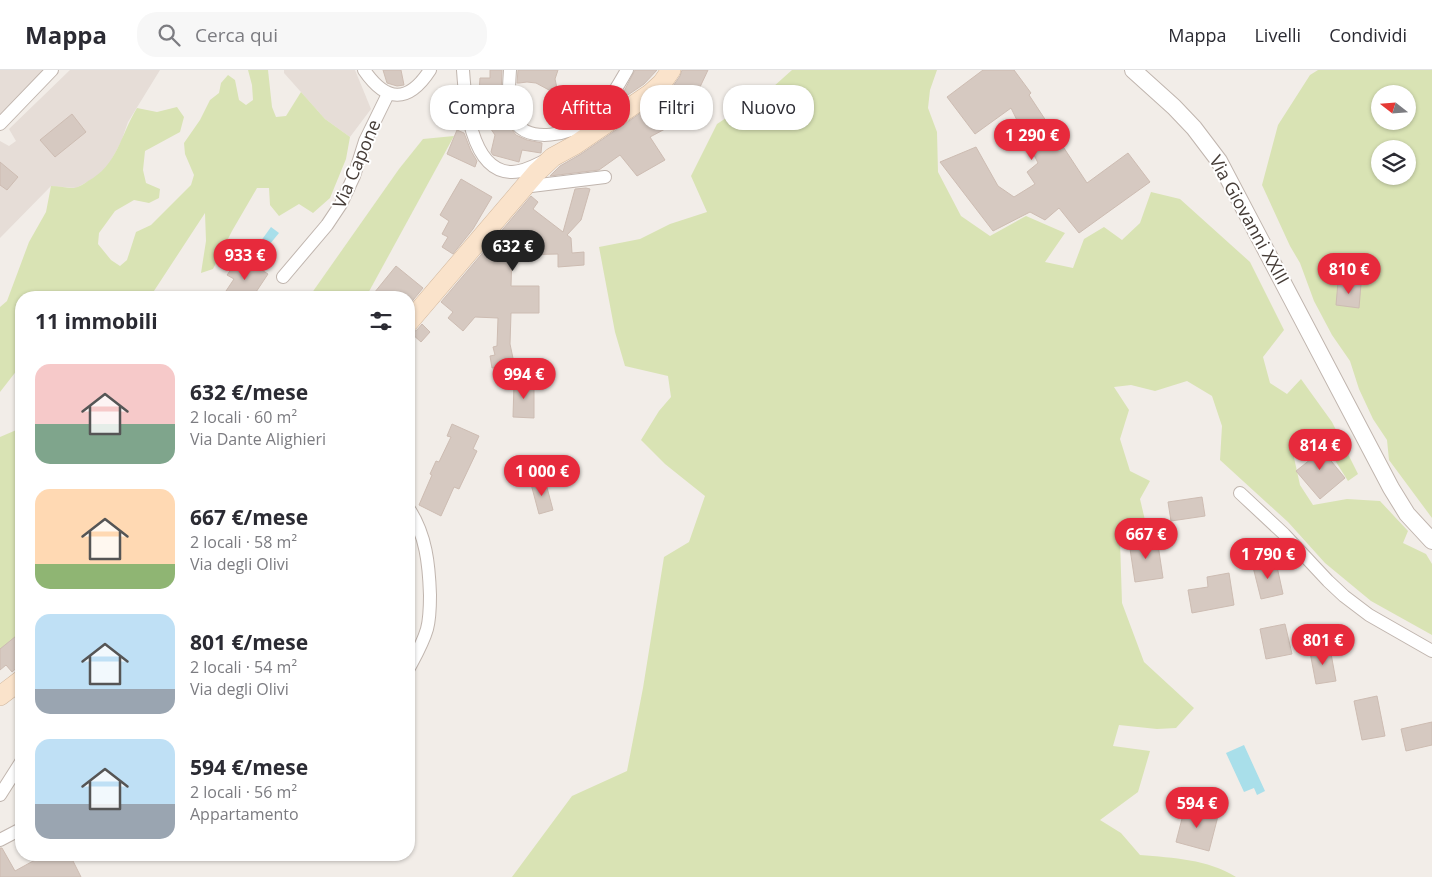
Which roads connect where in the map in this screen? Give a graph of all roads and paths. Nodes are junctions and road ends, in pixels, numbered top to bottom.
1 (52, 70) edge
2 (364, 70) edge
3 (430, 70) edge
4 (463, 70) edge
5 (510, 70) edge
6 (626, 70) edge
7 (671, 70) edge
8 (1133, 70) edge
9 (616, 85) edge
10 (388, 94) junction
11 (630, 103) edge
12 (0, 124) edge
13 (575, 130) edge
14 (584, 130) edge
15 (553, 157) junction
16 (605, 177) dead end
17 (522, 188) junction
18 (282, 277) dead end
19 (415, 315) edge
20 (1240, 494) dead end
21 (415, 522) edge
22 (1432, 541) edge
23 (1432, 651) edge
24 (415, 656) edge
25 (15, 685) edge
26 (0, 696) edge
27 (15, 771) edge
28 (0, 795) edge
29 (15, 832) edge
30 (0, 840) edge

1 - 12 street
2 - 10 street
3 - 10 street
4 - 15 street
5 - 13 street
6 - 9 street
7 - 11 main road
8 - 22 street, Via Giovanni XXIII
10 - 18 street, Via Capone
14 - 15 main road
15 - 17 main road
16 - 17 street
17 - 19 main road
20 - 23 street
21 - 24 street
25 - 26 main road
27 - 28 street
29 - 30 street

